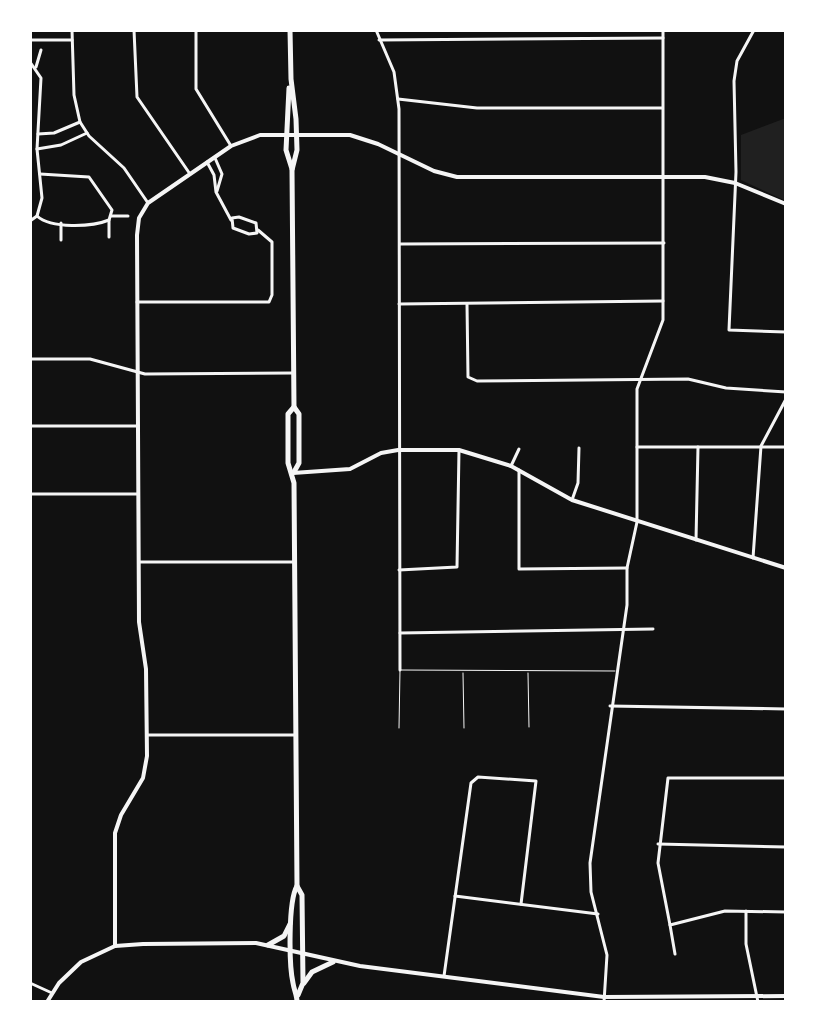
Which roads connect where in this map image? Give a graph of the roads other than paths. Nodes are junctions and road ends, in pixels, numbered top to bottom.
1 (72, 30) edge
2 (134, 30) edge
3 (196, 30) edge
4 (290, 30) edge
5 (376, 30) edge
6 (663, 30) edge
7 (753, 30) edge
8 (663, 38) junction
9 (30, 40) edge
10 (72, 40) junction
11 (379, 40) junction
12 (41, 50) dead end
13 (30, 62) edge
14 (36, 67) junction
15 (291, 79) junction
16 (398, 99) junction
17 (663, 108) junction
18 (80, 122) junction
19 (87, 133) junction
20 (37, 134) junction
21 (285, 135) junction
22 (297, 135) junction
23 (231, 146) junction
24 (37, 149) junction
25 (398, 156) junction
26 (214, 157) junction
27 (207, 162) junction
28 (292, 170) junction
29 (40, 174) junction
30 (190, 174) junction
31 (663, 177) junction
32 (215, 182) junction
33 (221, 182) junction
34 (735, 183) junction
35 (218, 195) junction
36 (148, 203) junction
37 (786, 204) edge
38 (37, 216) junction
39 (128, 216) dead end
40 (110, 218) junction
41 (30, 221) edge
42 (231, 221) junction
43 (61, 223) junction
44 (258, 230) junction
45 (109, 237) dead end
46 (61, 240) dead end
47 (664, 243) junction
48 (400, 244) junction
49 (664, 301) junction
50 (137, 302) junction
51 (399, 304) junction
52 (467, 304) junction
53 (786, 332) edge
54 (30, 359) edge
55 (137, 372) junction
56 (293, 373) junction
57 (640, 379) junction
58 (786, 392) edge
59 (786, 399) edge
60 (294, 407) junction
61 (30, 426) edge
62 (138, 426) junction
63 (761, 446) junction
64 (637, 447) junction
65 (698, 447) junction
66 (786, 447) edge
67 (579, 448) dead end
68 (519, 449) dead end
69 (398, 450) junction
70 (459, 450) junction
71 (511, 466) junction
72 (519, 470) junction
73 (293, 473) junction
74 (30, 494) edge
75 (138, 494) junction
76 (572, 500) junction
77 (637, 522) junction
78 (696, 540) junction
79 (753, 558) junction
80 (139, 562) junction
81 (294, 562) junction
82 (627, 568) junction
83 (786, 568) edge
84 (399, 570) junction
85 (653, 629) dead end
86 (622, 631) junction
87 (400, 633) junction
88 (400, 670) junction
89 (528, 670) junction
90 (462, 671) junction
91 (615, 671) junction
92 (610, 706) junction
93 (786, 709) edge
94 (529, 727) dead end
95 (399, 728) dead end
96 (464, 728) dead end
97 (147, 735) junction
98 (295, 735) junction
99 (786, 778) edge
100 (658, 844) junction
101 (786, 847) edge
102 (297, 886) junction
103 (455, 896) junction
104 (521, 904) junction
105 (746, 911) junction
106 (786, 912) edge
107 (598, 914) junction
108 (292, 919) junction
109 (670, 925) junction
110 (268, 945) junction
111 (115, 946) junction
112 (292, 951) junction
113 (302, 954) junction
114 (675, 954) dead end
115 (333, 962) junction
116 (444, 976) junction
117 (30, 983) edge
118 (303, 983) junction
119 (52, 993) junction
120 (786, 996) edge
121 (297, 999) edge
122 (693, 999) edge
123 (758, 999) edge
124 (604, 1000) edge
125 (47, 1002) edge

1 - 10 street
2 - 30 street
3 - 23 street
4 - 15 main road
5 - 11 street
6 - 8 street
7 - 34 street
8 - 11 street
8 - 17 street
9 - 10 street
10 - 18 street
11 - 16 street
12 - 14 street
13 - 14 street
14 - 20 street
15 - 21 main road
15 - 22 main road
16 - 17 street
16 - 25 street
17 - 31 street
18 - 19 street
18 - 20 street
19 - 24 street
19 - 36 street
20 - 24 street
21 - 22 street
21 - 23 street
21 - 28 main road
22 - 25 street
22 - 28 main road
23 - 26 street
24 - 29 street
25 - 31 street
25 - 48 street
26 - 27 street
26 - 33 street
27 - 30 street
27 - 32 street
28 - 56 main road
29 - 38 street
29 - 40 street
30 - 36 street
31 - 34 street
31 - 47 street
32 - 33 street
32 - 35 street
33 - 35 street
34 - 37 street
34 - 53 street
35 - 42 street
36 - 50 street
38 - 41 street
38 - 43 street
39 - 40 street
40 - 43 street
40 - 45 street
42 - 44 street
42 - 44 street
43 - 46 street
44 - 50 street
47 - 48 street
47 - 49 street
48 - 51 street
49 - 52 street
49 - 57 street
50 - 55 street
51 - 52 street
51 - 69 street
52 - 57 street
54 - 55 street
55 - 56 street
55 - 62 street
56 - 60 main road
57 - 58 street
57 - 64 street
59 - 63 street
60 - 73 main road
60 - 73 main road
61 - 62 street
62 - 75 street
63 - 65 street
63 - 66 street
63 - 79 street
64 - 65 street
64 - 77 street
65 - 78 street
67 - 76 street
68 - 71 street
69 - 70 street
69 - 73 street
69 - 84 street
70 - 71 street
70 - 84 street
71 - 72 street
72 - 76 street
72 - 82 street
73 - 81 main road
74 - 75 street
75 - 80 street
76 - 77 street
77 - 78 street
77 - 82 street
78 - 79 street
79 - 83 street
80 - 81 street
80 - 97 street
81 - 98 main road
82 - 86 street
84 - 87 street
85 - 86 street
86 - 87 street
86 - 91 street
87 - 88 street
88 - 90 lane
88 - 95 lane
89 - 90 lane
89 - 91 lane
89 - 94 lane
90 - 96 lane
91 - 92 street
92 - 93 street
92 - 107 street
97 - 98 street
97 - 111 street
98 - 102 main road
99 - 100 street
100 - 101 street
100 - 109 street
102 - 108 main road
102 - 113 main road
103 - 104 street
103 - 104 street
103 - 116 street
104 - 107 street
105 - 106 street
105 - 109 street
105 - 123 street
107 - 124 street
108 - 110 main road
108 - 112 main road
109 - 114 street
110 - 111 street
110 - 112 street
111 - 119 street
112 - 113 street
112 - 121 main road
113 - 115 street
113 - 118 main road
115 - 116 street
115 - 118 main road
116 - 124 street
117 - 119 street
118 - 121 main road
119 - 125 street
120 - 123 street
122 - 123 street
122 - 124 street

